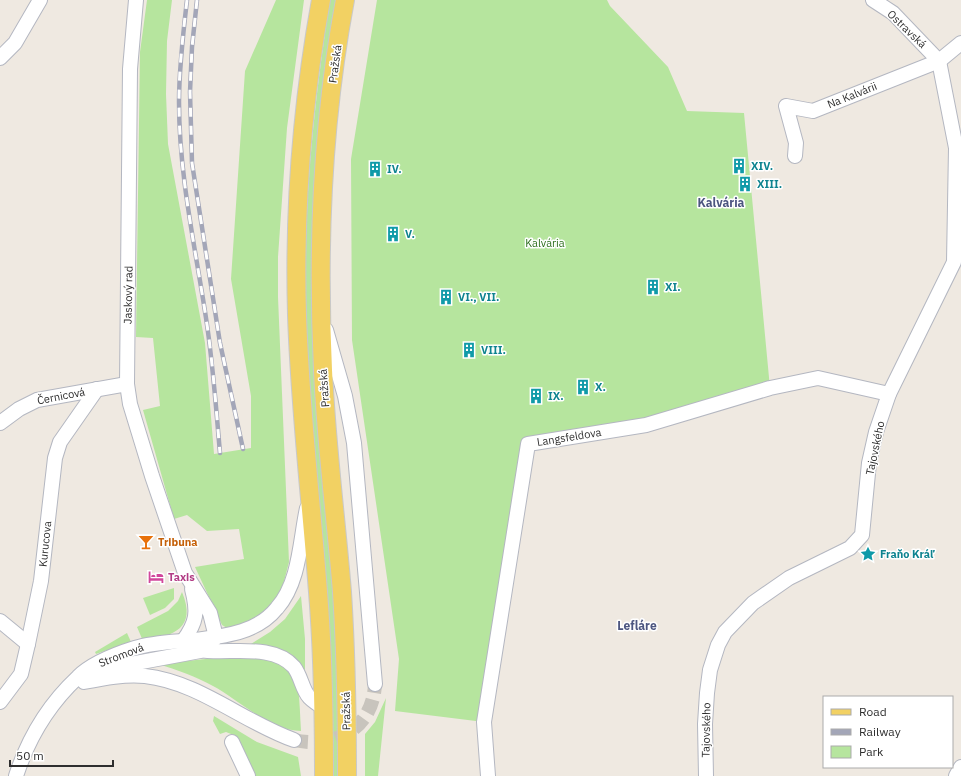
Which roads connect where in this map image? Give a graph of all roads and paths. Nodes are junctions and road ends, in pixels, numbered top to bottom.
1 (40, 0) edge
2 (136, 0) edge
3 (321, 0) edge
4 (345, 0) edge
5 (872, 0) edge
6 (961, 43) edge
7 (0, 58) edge
8 (939, 61) junction
9 (795, 156) dead end
10 (957, 261) edge
11 (321, 314) junction
12 (127, 384) junction
13 (97, 389) junction
14 (889, 394) junction
15 (0, 423) edge
16 (310, 493) junction
17 (189, 580) junction
18 (0, 621) edge
19 (216, 637) junction
20 (183, 641) junction
21 (28, 644) junction
22 (200, 650) junction
23 (84, 682) junction
24 (375, 684) tunnel mouth
25 (0, 702) edge
26 (55, 702) junction
27 (324, 708) junction
28 (294, 740) tunnel mouth
29 (232, 742) dead end
30 (961, 767) edge
31 (16, 776) edge
32 (248, 776) edge
33 (324, 776) edge
34 (347, 776) edge
35 (488, 776) edge
36 (706, 776) edge
37 (956, 776) edge

1 - 7 street
2 - 12 street, Jaskový rad
3 - 16 main road, Pražská
4 - 11 main road, Pražská
5 - 8 street, Ostravská
6 - 8 street, Na Kalvárii
8 - 9 street, Na Kalvárii
8 - 10 street, Tajovského
10 - 14 street, Tajovského
11 - 24 street
11 - 34 main road, Pražská
12 - 13 street, Černicová
12 - 17 street, Jaskový rad
13 - 15 street, Černicová
13 - 21 street, Kurucova
14 - 35 street, Langsfeldova
14 - 36 street, Tajovského
16 - 19 street, Stromová
16 - 27 main road, Pražská
17 - 19 street, Jaskový rad
17 - 20 street, Jaskový rad
18 - 21 street
19 - 20 street, Stromová
19 - 22 street, Stromová
20 - 22 street
20 - 26 street, Stromová
21 - 25 street, Kurucova
22 - 23 street, Stromová
22 - 27 street
23 - 26 street, Stromová
23 - 28 street
26 - 31 street, Stromová
27 - 33 main road, Pražská
29 - 32 street
30 - 37 street

